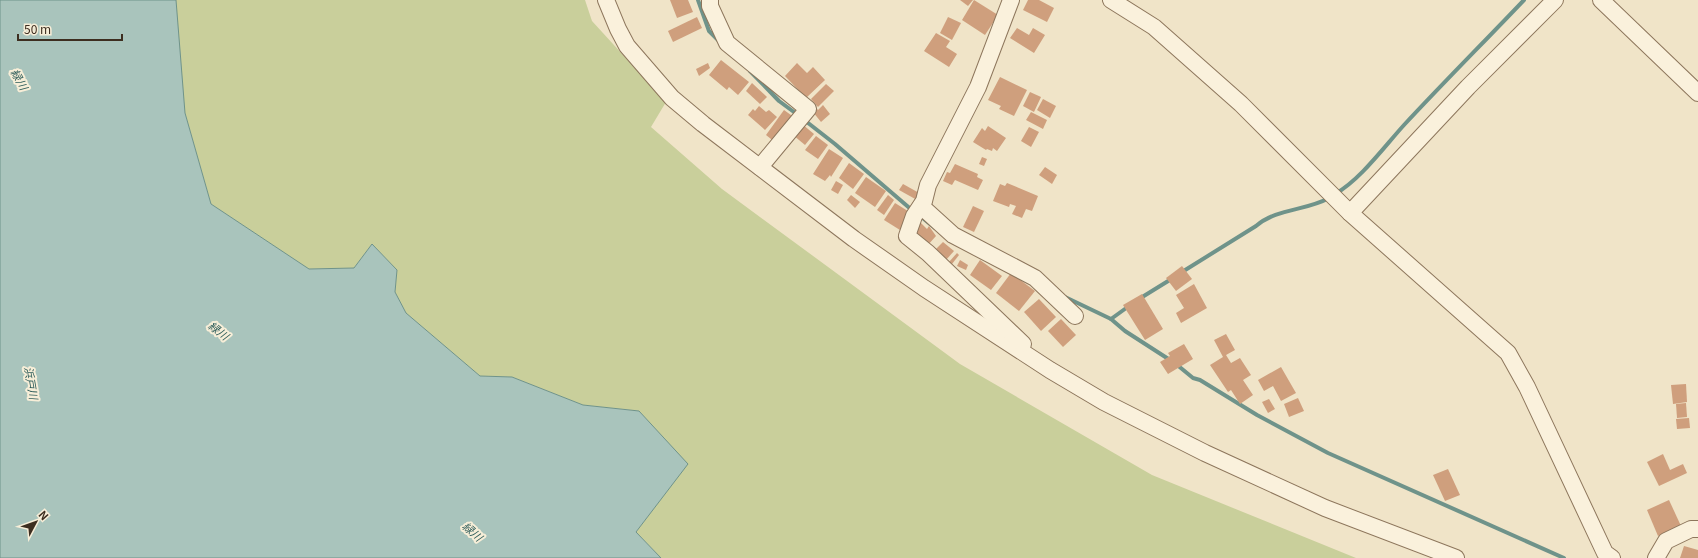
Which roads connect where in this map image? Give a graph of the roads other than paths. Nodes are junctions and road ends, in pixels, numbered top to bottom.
1 (606, 0) edge
2 (710, 0) edge
3 (1011, 0) edge
4 (1111, 0) edge
5 (1555, 0) edge
6 (1601, 0) edge
7 (1698, 93) edge
8 (760, 167) junction
9 (921, 206) junction
10 (1350, 213) junction
11 (1075, 316) dead end
12 (1050, 370) junction
13 (1698, 529) edge
14 (1456, 558) edge
15 (1612, 558) edge
16 (1656, 558) edge

1 - 8 street
2 - 8 street
3 - 9 street
4 - 10 street
5 - 10 street
6 - 7 street
8 - 12 street
9 - 11 street
9 - 12 street
10 - 15 street
12 - 14 street
13 - 16 street

